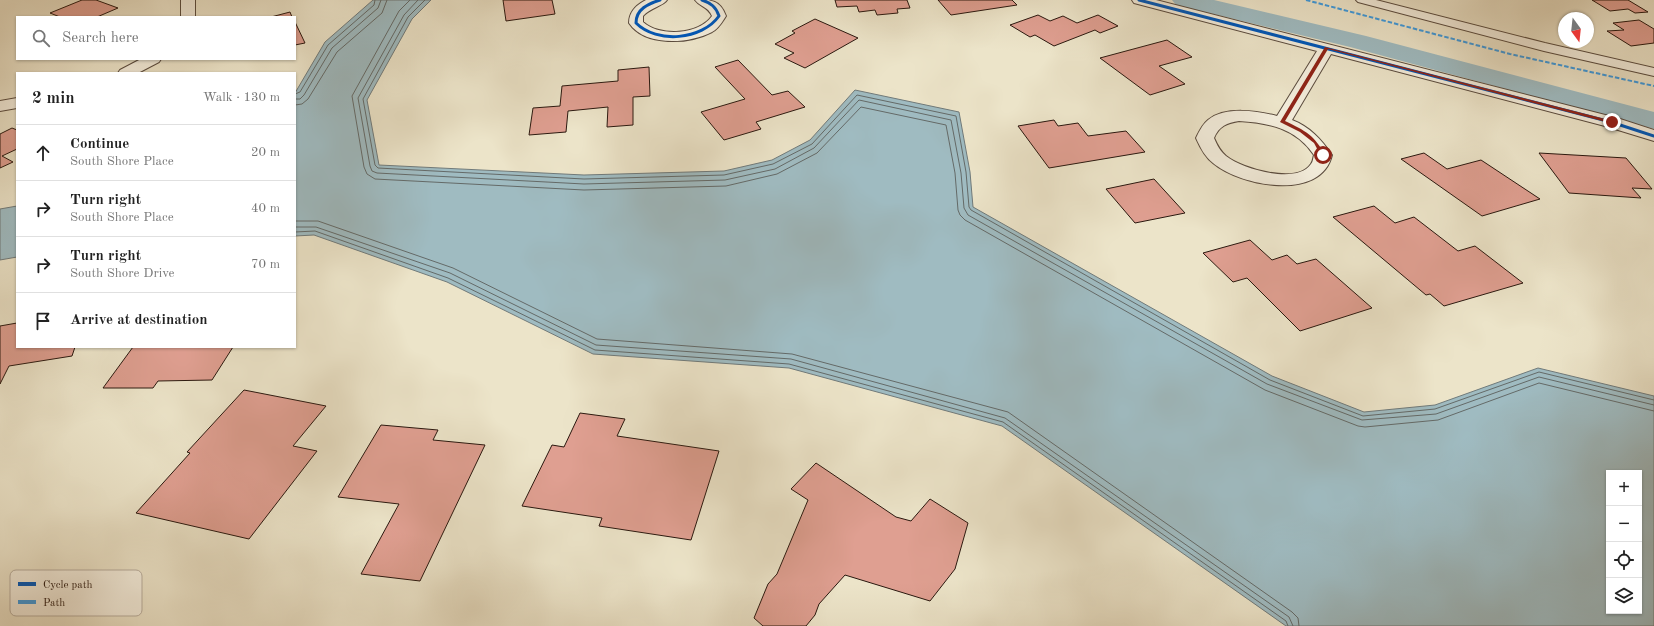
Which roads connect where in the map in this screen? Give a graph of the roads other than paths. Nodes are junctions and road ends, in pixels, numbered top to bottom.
1 (188, 0) edge
2 (660, 0) edge
3 (702, 0) edge
4 (1139, 0) edge
5 (1362, 0) edge
6 (188, 16) edge
7 (1326, 48) junction
8 (151, 60) edge
9 (128, 72) edge
10 (1654, 72) edge
11 (16, 103) edge
12 (0, 106) edge
13 (1282, 122) junction
14 (1654, 136) edge

1 - 6 street
2 - 3 street
4 - 7 street
5 - 10 lane
7 - 13 street
7 - 14 street
8 - 9 street
11 - 12 street
13 - 13 street

